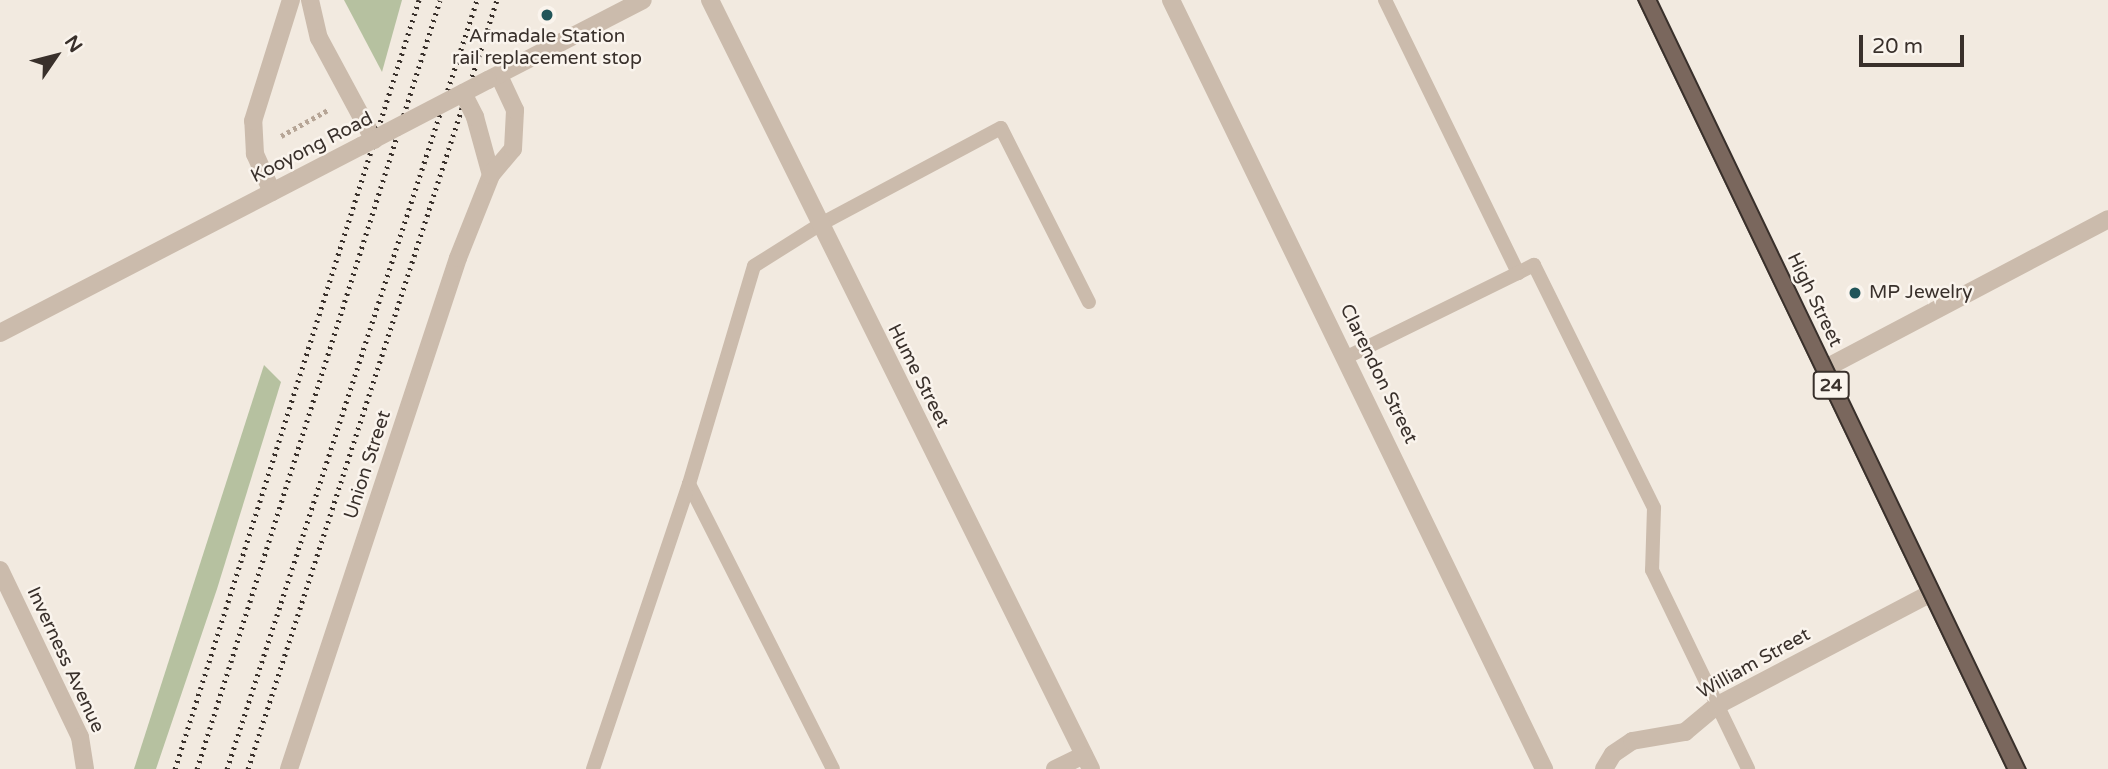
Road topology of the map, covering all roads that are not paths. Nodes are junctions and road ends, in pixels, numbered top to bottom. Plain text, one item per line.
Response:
1 (290, 0) edge
2 (310, 0) edge
3 (643, 0) edge
4 (710, 0) edge
5 (1171, 0) edge
6 (1385, 0) edge
7 (1647, 0) edge
8 (494, 78) junction
9 (463, 93) junction
10 (367, 138) junction
11 (491, 175) junction
12 (272, 192) junction
13 (2108, 219) edge
14 (819, 225) junction
15 (1518, 273) junction
16 (1089, 302) dead end
17 (0, 333) edge
18 (1347, 357) junction
19 (1824, 369) junction
20 (689, 484) junction
21 (0, 569) edge
22 (1931, 593) junction
23 (1716, 706) junction
24 (1087, 762) edge
25 (85, 769) edge
26 (289, 769) edge
27 (593, 769) edge
28 (833, 769) edge
29 (1055, 769) edge
30 (1544, 769) edge
31 (1604, 769) edge
32 (1748, 769) edge
33 (2016, 769) edge

1 - 12 street
2 - 10 street
3 - 8 street, Kooyong Road
4 - 14 street, Hume Street
5 - 18 street, Clarendon Street
6 - 15 lane
7 - 19 main road, High Street / 24
8 - 9 street, Kooyong Road, bridge
8 - 11 street, Union Street
9 - 10 street, Kooyong Road, bridge
9 - 11 street, bridge
10 - 12 street, Kooyong Road
11 - 26 street, Union Street
12 - 17 street, Kooyong Road
13 - 19 street
14 - 16 lane
14 - 20 lane
14 - 24 street, Hume Street
15 - 18 lane
15 - 23 lane
18 - 30 street, Clarendon Street
19 - 22 main road, High Street / 24
20 - 27 lane
20 - 28 lane
21 - 25 street, Inverness Avenue
22 - 23 street, William Street
22 - 33 main road, High Street / 24
23 - 31 street, William Street
23 - 32 lane
24 - 29 street

